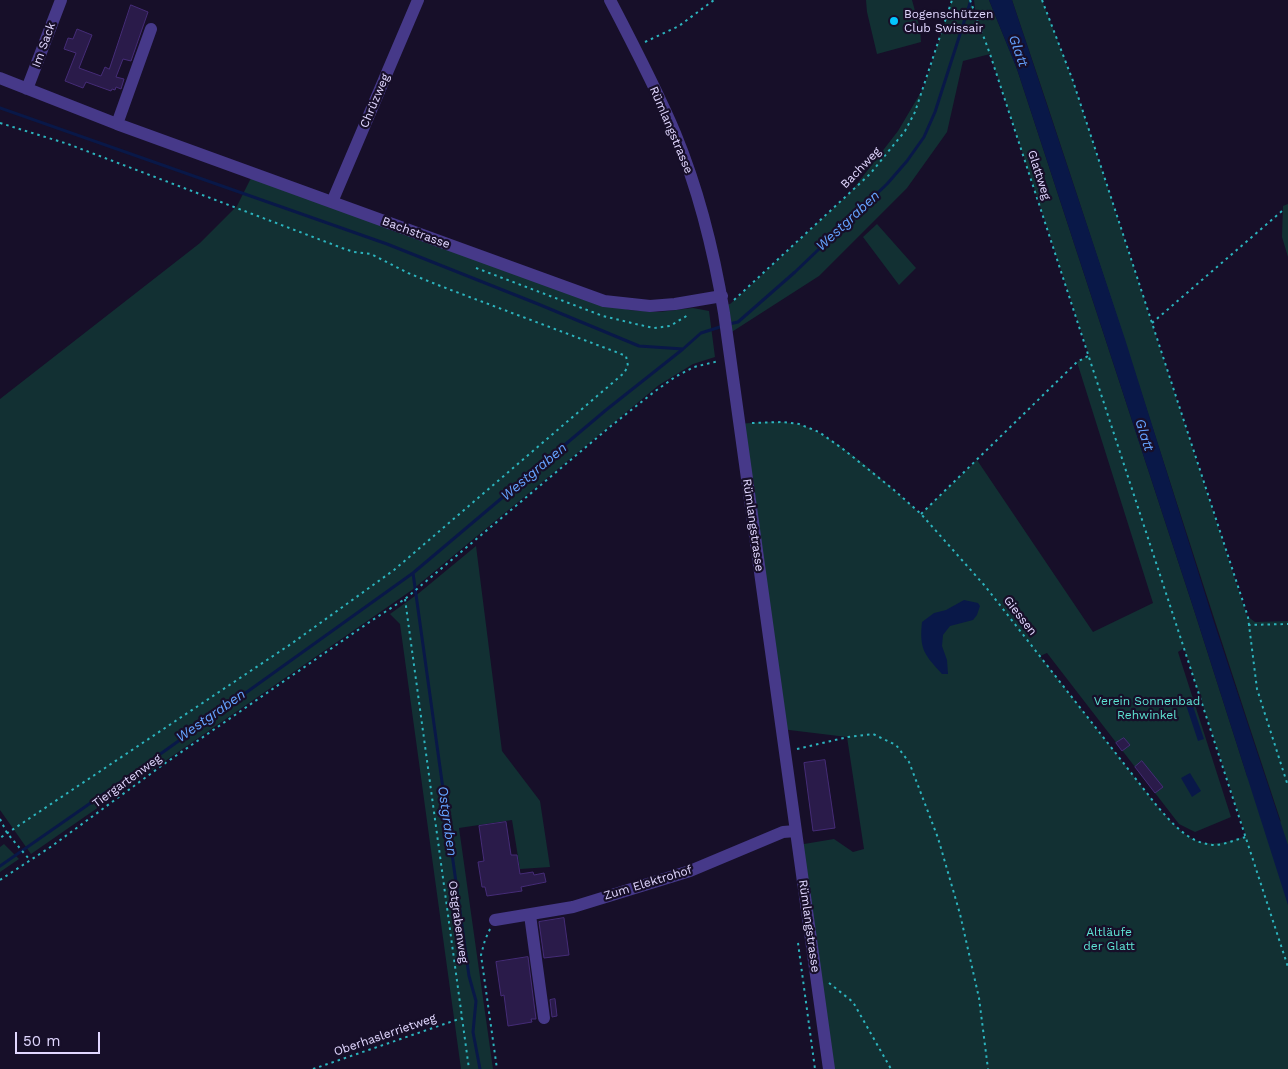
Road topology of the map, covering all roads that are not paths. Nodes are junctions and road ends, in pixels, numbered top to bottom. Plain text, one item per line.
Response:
1 (61, 0) edge
2 (418, 0) edge
3 (610, 0) edge
4 (151, 29) dead end
5 (0, 78) edge
6 (27, 89) junction
7 (117, 124) junction
8 (332, 202) junction
9 (723, 305) junction
10 (796, 830) junction
11 (530, 915) junction
12 (495, 920) road end
13 (544, 1018) dead end
14 (829, 1069) edge

1 - 6 street, Im Sack
2 - 8 street, Chrüzweg
3 - 9 street, Rümlangstrasse
4 - 7 street
5 - 6 street, Bachstrasse
6 - 7 street, Bachstrasse
7 - 8 street, Bachstrasse
8 - 9 street, Bachstrasse
9 - 10 street, Rümlangstrasse
10 - 11 street, Zum Elektrohof
10 - 14 street, Rümlangstrasse
11 - 12 street, Zum Elektrohof
11 - 13 street

